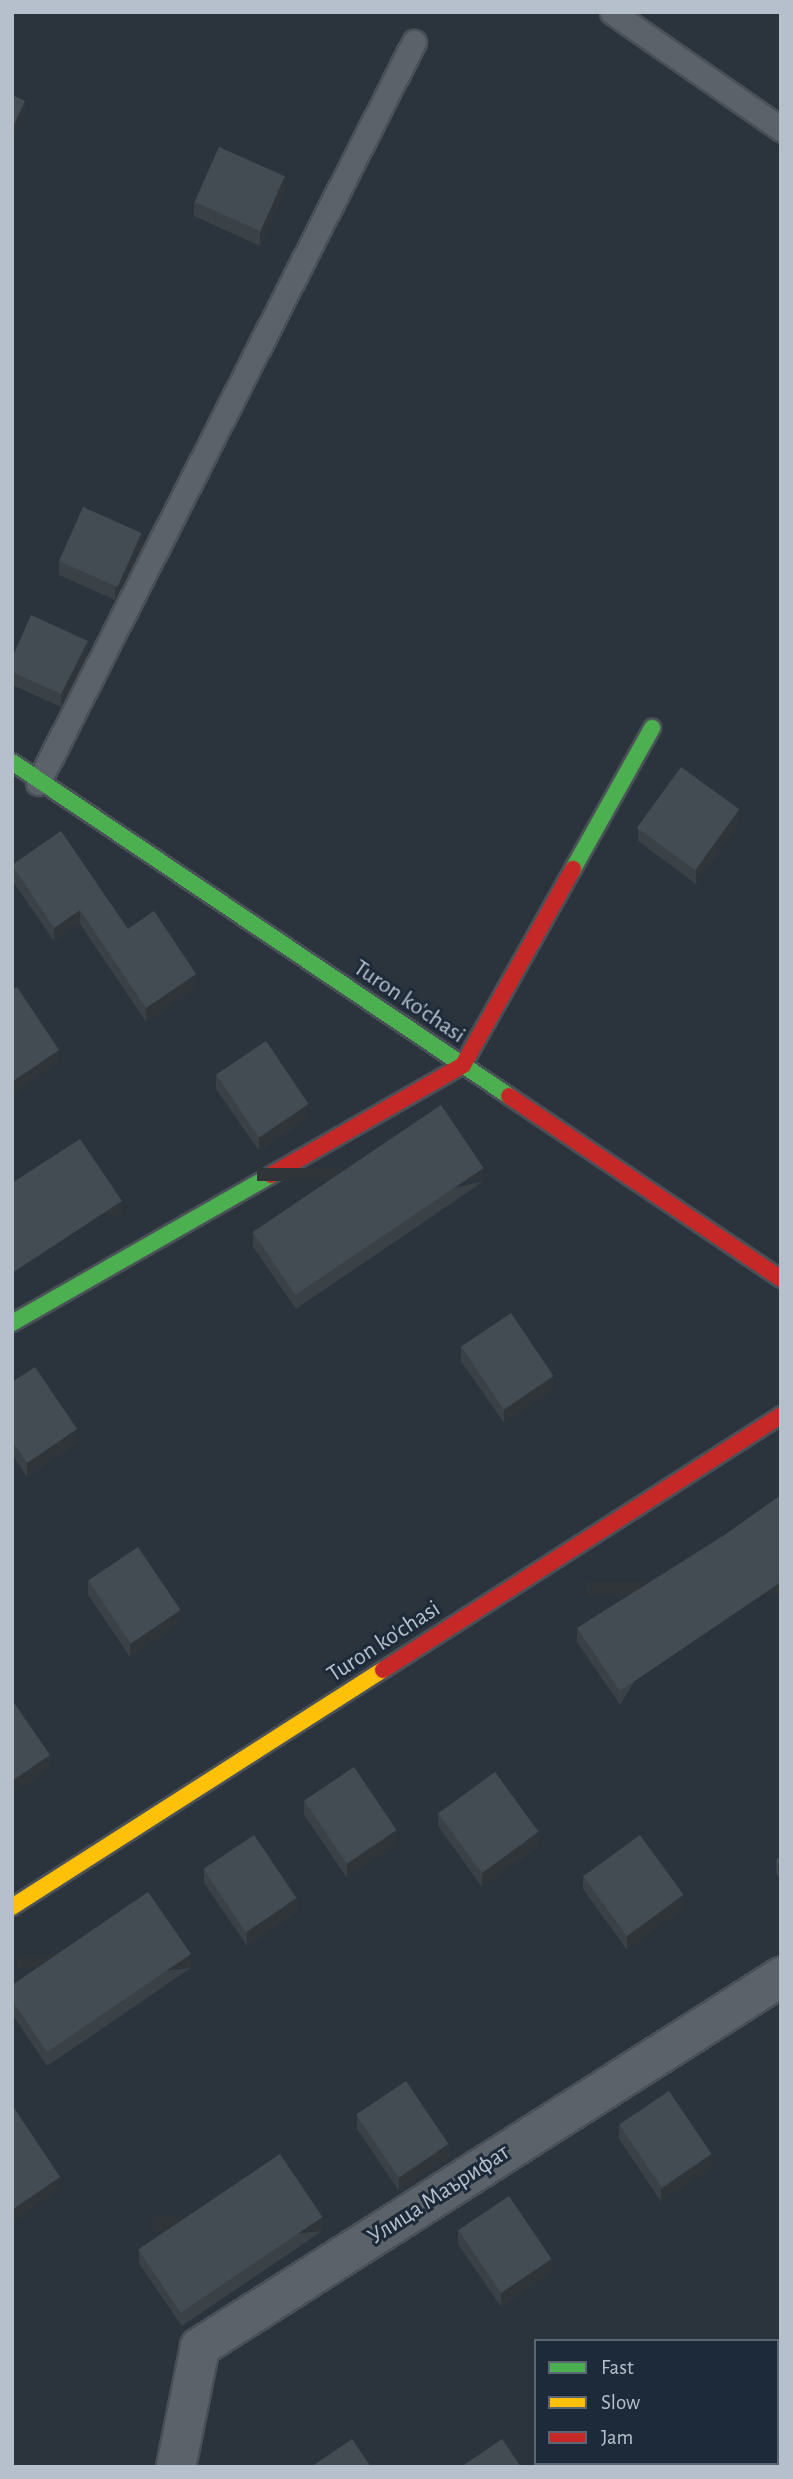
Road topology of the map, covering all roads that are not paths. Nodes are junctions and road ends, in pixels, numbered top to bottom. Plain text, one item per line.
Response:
1 (612, 12) edge
2 (414, 43) dead end
3 (781, 129) edge
4 (652, 728) dead end
5 (12, 762) edge
6 (38, 783) junction
7 (463, 1065) junction
8 (781, 1279) edge
9 (12, 1323) edge
10 (781, 1415) edge
11 (12, 1907) edge
12 (781, 1977) edge
13 (176, 2467) edge

1 - 3 lane
2 - 6 lane
4 - 7 street
5 - 6 street, Turon ko'chasi
6 - 7 street, Turon ko'chasi
7 - 8 street, Turon ko'chasi
7 - 9 street
10 - 11 street, Turon ko'chasi
12 - 13 street, Улица Маърифат

